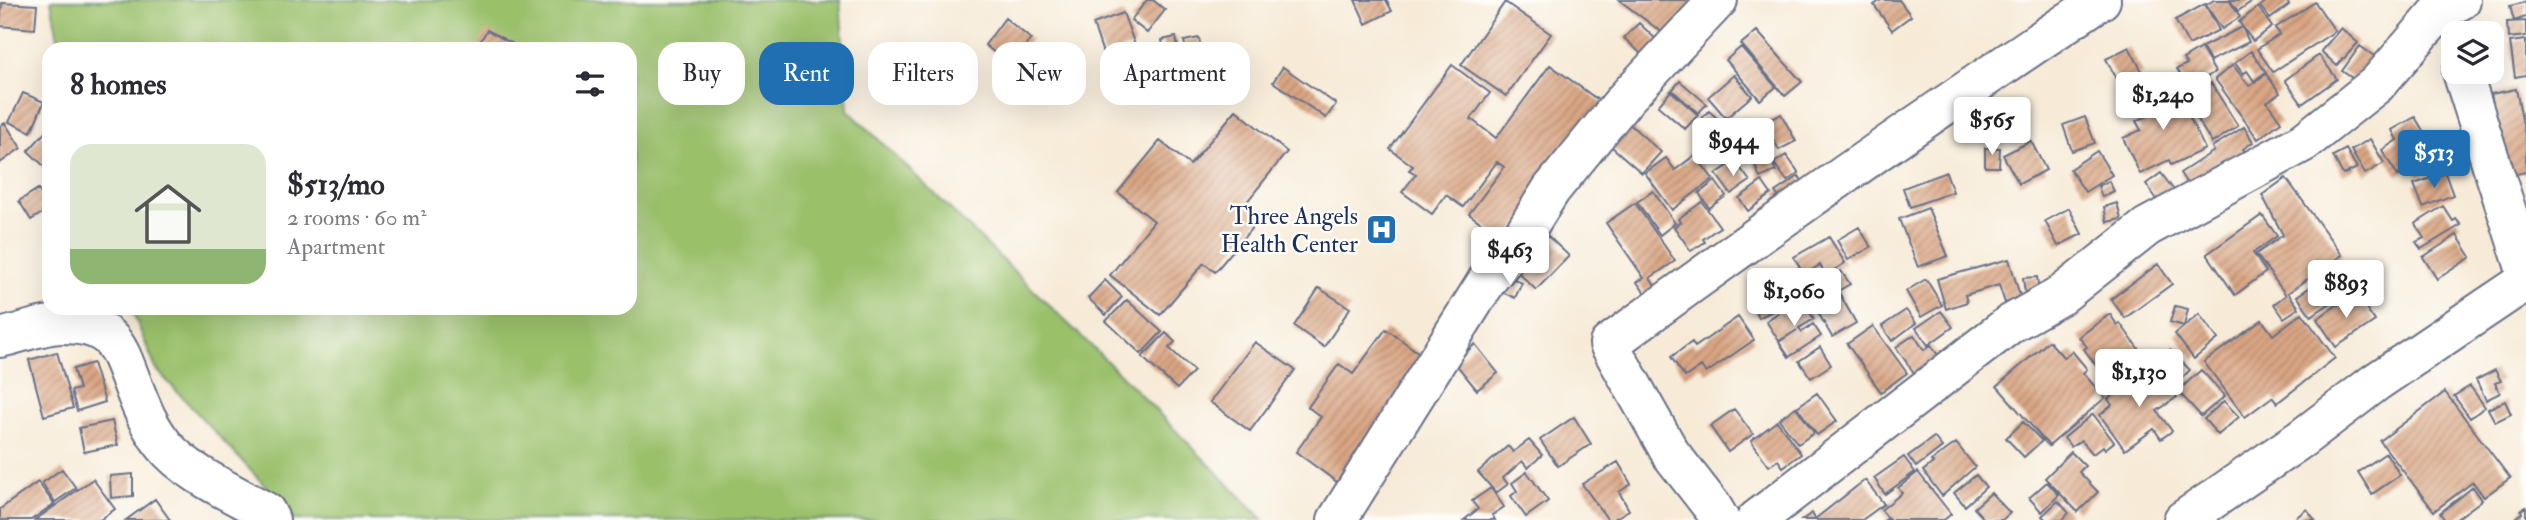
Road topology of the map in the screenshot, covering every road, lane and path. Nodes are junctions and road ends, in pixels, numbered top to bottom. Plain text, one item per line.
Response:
1 (1718, 0) edge
2 (2101, 0) edge
3 (2446, 3) edge
4 (2449, 21) edge
5 (2466, 84) edge
6 (2526, 271) edge
7 (2526, 281) edge
8 (0, 338) edge
9 (270, 520) edge
10 (1337, 520) edge
11 (1720, 520) edge
12 (1756, 520) edge
13 (2183, 520) edge

1 - 10 street
2 - 11 street
3 - 4 street
3 - 12 street
5 - 6 street
7 - 13 street
8 - 9 street

